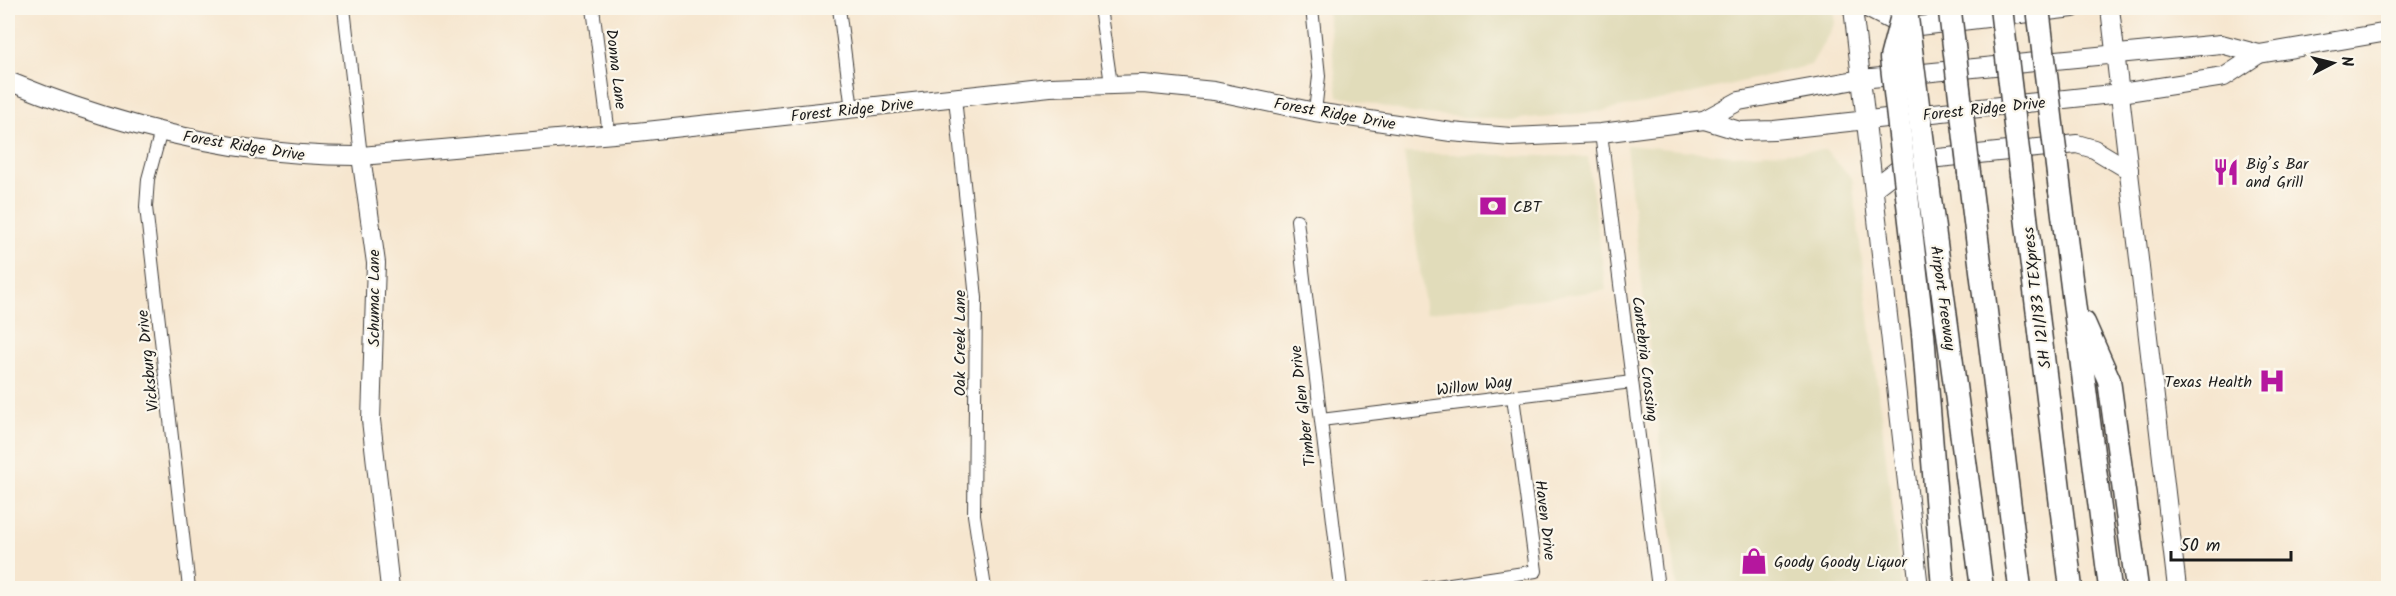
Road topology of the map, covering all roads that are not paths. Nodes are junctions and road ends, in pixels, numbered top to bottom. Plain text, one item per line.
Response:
1 (344, 8) edge
2 (593, 8) edge
3 (839, 8) edge
4 (1100, 8) edge
5 (1312, 8) edge
6 (1853, 8) edge
7 (1867, 8) edge
8 (1905, 8) edge
9 (2001, 8) edge
10 (2038, 8) edge
11 (2073, 8) edge
12 (2110, 8) edge
13 (1950, 10) edge
14 (2388, 32) edge
15 (2259, 54) junction
16 (2116, 56) junction
17 (1862, 79) junction
18 (8, 81) edge
19 (1111, 84) junction
20 (2121, 93) junction
21 (955, 98) junction
22 (852, 110) junction
23 (1315, 112) junction
24 (1704, 120) junction
25 (1867, 121) junction
26 (161, 131) junction
27 (1601, 133) junction
28 (609, 135) junction
29 (361, 156) junction
30 (2129, 170) junction
31 (1874, 188) junction
32 (1297, 220) dead end
33 (2074, 300) junction
34 (1632, 382) junction
35 (1513, 396) junction
36 (1321, 420) junction
37 (189, 588) edge
38 (390, 588) edge
39 (985, 588) edge
40 (1341, 588) edge
41 (1424, 588) edge
42 (1658, 588) edge
43 (1919, 588) edge
44 (1943, 588) edge
45 (1982, 588) edge
46 (2019, 588) edge
47 (2071, 588) edge
48 (2110, 588) edge
49 (2137, 588) edge
50 (2177, 588) edge

1 - 29 street, Schumac Lane
2 - 28 street, Donna Lane
3 - 22 street
4 - 19 street
5 - 23 street
6 - 17 main road
7 - 11 main road
8 - 44 highway, bridge
8 - 45 highway, Airport Freeway, bridge
9 - 47 highway, SH 121/183 TEXpress, bridge
10 - 33 highway, bridge
12 - 16 main road
13 - 46 highway, bridge
14 - 15 main road, Forest Ridge Drive
15 - 16 main road, Forest Ridge Drive
15 - 20 main road, Forest Ridge Drive
16 - 17 main road, Forest Ridge Drive
16 - 20 main road
17 - 24 main road, Forest Ridge Drive
17 - 25 main road
18 - 26 main road, Forest Ridge Drive
19 - 21 main road, Forest Ridge Drive
19 - 23 main road, Forest Ridge Drive
20 - 25 main road, Forest Ridge Drive
20 - 30 main road
21 - 22 main road, Forest Ridge Drive
21 - 39 street, Oak Creek Lane
22 - 28 main road, Forest Ridge Drive
23 - 27 main road, Forest Ridge Drive
24 - 25 main road, Forest Ridge Drive
24 - 27 main road, Forest Ridge Drive
25 - 31 main road
26 - 29 main road, Forest Ridge Drive
26 - 37 street, Vicksburg Drive
27 - 34 street, Cantebria Crossing
28 - 29 main road, Forest Ridge Drive
29 - 38 main road, Schumac Lane
30 - 31 main road
30 - 50 main road
31 - 43 main road
32 - 36 street, Timber Glen Drive
33 - 48 highway
33 - 49 highway
34 - 35 street, Willow Way
34 - 42 street, Cantebria Crossing
35 - 36 street, Willow Way
35 - 41 street, Haven Drive
36 - 40 street, Timber Glen Drive

